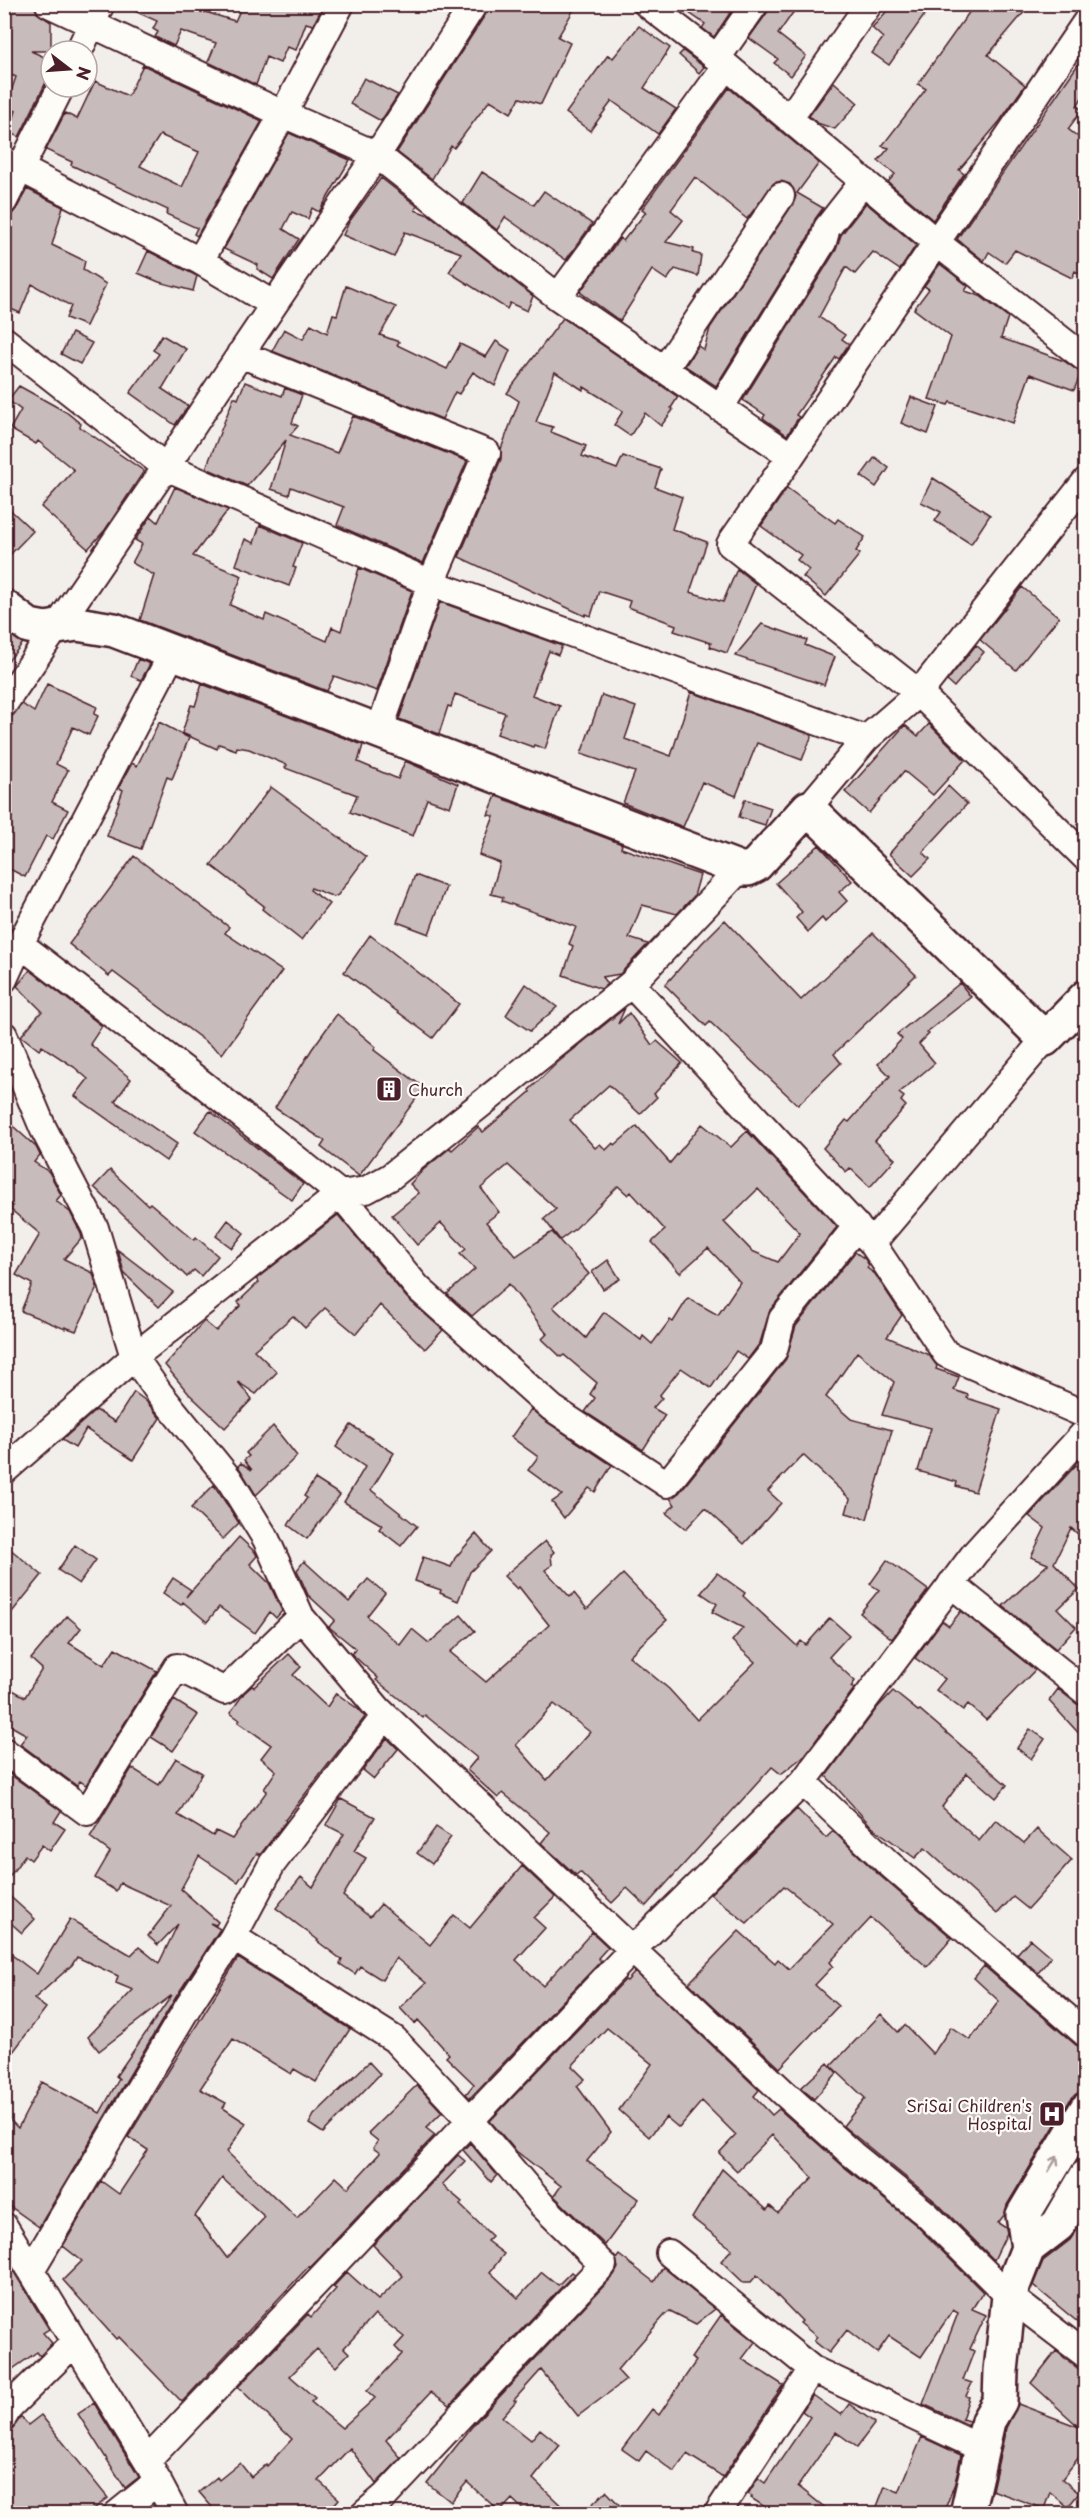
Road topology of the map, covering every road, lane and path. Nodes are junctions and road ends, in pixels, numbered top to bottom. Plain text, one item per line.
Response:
1 (49, 4) edge
2 (341, 4) edge
3 (474, 4) edge
4 (647, 4) edge
5 (756, 4) edge
6 (869, 4) edge
7 (97, 14) edge
8 (1086, 22) edge
9 (85, 39) edge
10 (721, 62) junction
11 (54, 99) edge
12 (283, 114) junction
13 (789, 119) junction
14 (377, 155) junction
15 (13, 164) edge
16 (864, 182) junction
17 (781, 196) dead end
18 (4, 201) edge
19 (937, 243) junction
20 (200, 261) junction
21 (558, 297) junction
22 (273, 304) junction
23 (4, 340) edge
24 (240, 354) junction
25 (1086, 359) edge
26 (664, 370) junction
27 (720, 408) junction
28 (790, 456) junction
29 (166, 467) junction
30 (1086, 481) edge
31 (431, 584) junction
32 (4, 608) edge
33 (58, 628) junction
34 (173, 652) junction
35 (919, 693) junction
36 (4, 704) edge
37 (379, 731) junction
38 (866, 739) junction
39 (808, 808) junction
40 (1086, 858) edge
41 (740, 869) junction
42 (20, 944) junction
43 (4, 979) edge
44 (631, 984) junction
45 (1086, 997) edge
46 (4, 1035) edge
47 (1045, 1039) junction
48 (340, 1194) junction
49 (864, 1234) junction
50 (134, 1357) junction
51 (1086, 1415) edge
52 (1086, 1431) edge
53 (4, 1471) edge
54 (951, 1584) junction
55 (301, 1617) junction
56 (1086, 1692) edge
57 (385, 1716) junction
58 (4, 1751) edge
59 (803, 1782) junction
60 (233, 1937) junction
61 (632, 1950) junction
62 (1086, 2034) edge
63 (1086, 2109) edge
64 (470, 2120) junction
65 (1086, 2177) edge
66 (4, 2226) edge
67 (1028, 2248) junction
68 (669, 2253) dead end
69 (31, 2270) junction
70 (1009, 2296) junction
71 (75, 2342) junction
72 (1086, 2355) edge
73 (812, 2369) junction
74 (1001, 2371) junction
75 (4, 2416) edge
76 (972, 2444) junction
77 (152, 2471) junction
78 (117, 2514) edge
79 (175, 2514) edge
80 (364, 2514) edge
81 (717, 2514) edge
82 (955, 2514) edge
83 (967, 2514) edge

1 - 7 street
2 - 12 street
3 - 14 street
4 - 10 street
5 - 10 street
6 - 13 street
7 - 9 street
7 - 12 street
8 - 19 street
10 - 13 street
10 - 21 street
11 - 15 street
12 - 14 street
12 - 20 street
13 - 16 street
14 - 21 street
14 - 22 street
15 - 18 street
15 - 20 street
16 - 19 street
16 - 27 street
17 - 26 street
19 - 25 street
19 - 28 street
20 - 22 street
21 - 26 street
22 - 24 street
23 - 29 street
24 - 29 street
24 - 31 street
26 - 27 street
27 - 28 street
28 - 35 street
29 - 31 street
29 - 33 street
30 - 35 street
31 - 37 street
31 - 38 street
32 - 33 main road
33 - 34 main road
33 - 36 street
34 - 37 main road
34 - 42 street
35 - 38 street
35 - 40 street
37 - 41 main road
38 - 39 street
39 - 41 main road
39 - 47 main road
41 - 44 street
42 - 43 street
42 - 48 street
44 - 48 street
44 - 49 street
45 - 47 main road
46 - 50 street
47 - 49 street
48 - 49 street
48 - 50 street
49 - 51 street
50 - 53 street
50 - 55 street
52 - 54 street
54 - 56 street
54 - 59 street
55 - 57 street
55 - 58 street
57 - 60 street
57 - 61 street
59 - 61 street
59 - 62 street
60 - 64 street
60 - 69 street
61 - 64 street
61 - 70 street
67 -> 63 main road
64 - 77 street
64 - 80 street
65 - 67 main road
66 - 69 street
67 - 70 main road
68 - 73 street
69 - 71 street
70 - 72 street
70 - 74 main road
71 - 75 street
71 - 77 street
73 - 76 street
73 - 81 street
74 - 76 main road
74 - 83 main road
76 - 82 main road
77 - 78 street
77 - 79 street

